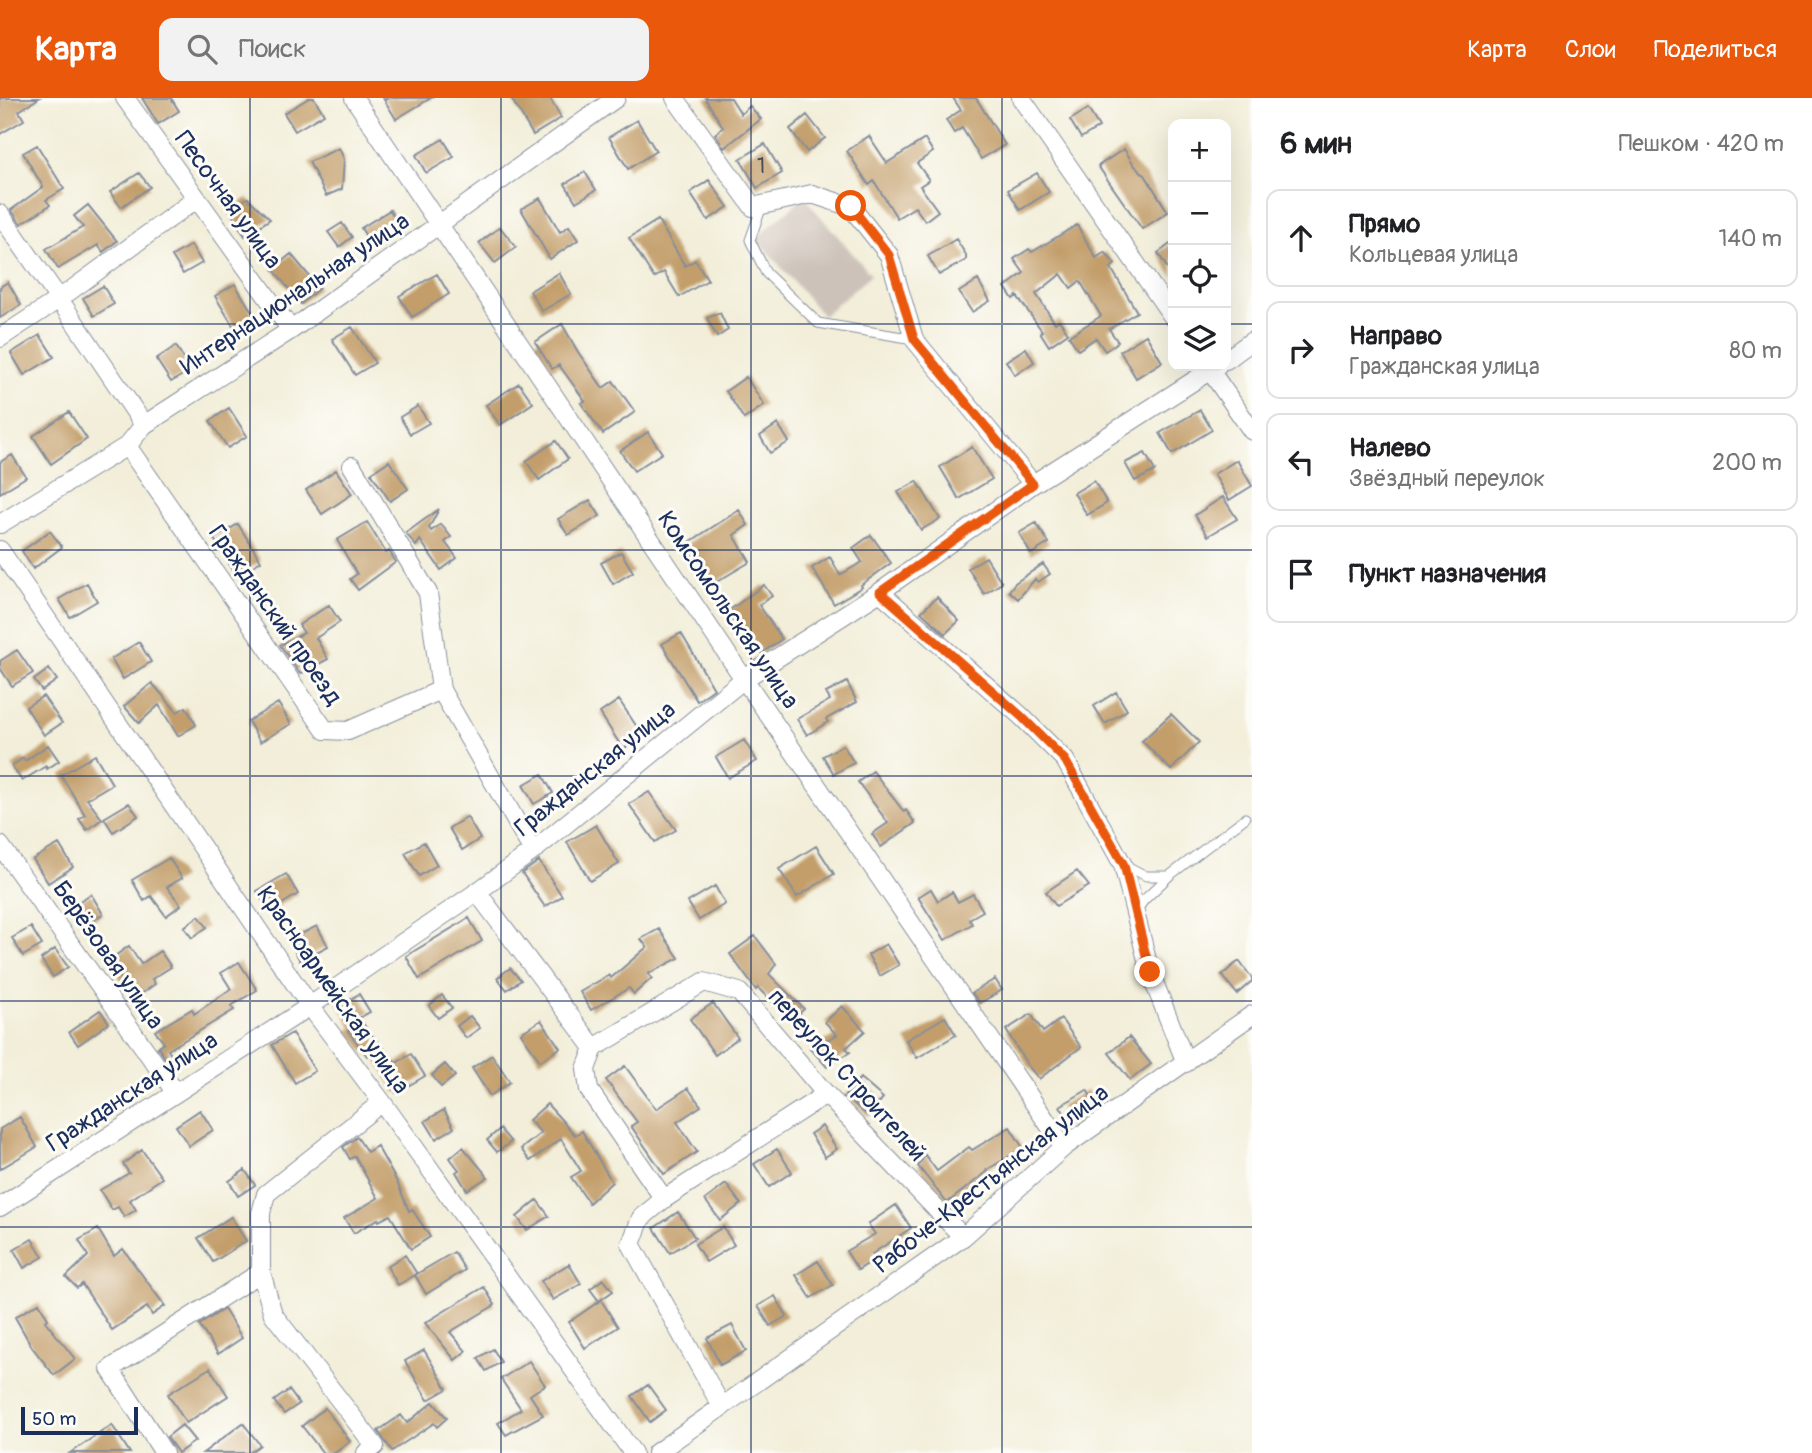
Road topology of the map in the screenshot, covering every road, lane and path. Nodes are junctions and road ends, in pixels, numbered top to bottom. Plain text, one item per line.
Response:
1 (125, 98) edge
2 (354, 98) edge
3 (616, 98) edge
4 (675, 98) edge
5 (1021, 98) edge
6 (196, 199) junction
7 (762, 205) junction
8 (0, 214) edge
9 (440, 224) junction
10 (59, 299) junction
11 (1168, 310) edge
12 (291, 330) junction
13 (0, 338) edge
14 (914, 339) junction
15 (1252, 341) edge
16 (1231, 356) edge
17 (1205, 371) edge
18 (1214, 371) edge
19 (144, 425) junction
20 (1252, 431) edge
21 (127, 446) junction
22 (352, 466) dead end
23 (1033, 484) junction
24 (0, 524) edge
25 (0, 550) edge
26 (880, 592) junction
27 (744, 679) junction
28 (442, 690) junction
29 (1245, 818) dead end
30 (0, 845) edge
31 (533, 850) junction
32 (1124, 865) junction
33 (1169, 876) junction
34 (477, 892) junction
35 (1135, 912) junction
36 (310, 1006) junction
37 (1252, 1015) edge
38 (594, 1048) junction
39 (1186, 1063) junction
40 (176, 1094) junction
41 (826, 1094) junction
42 (382, 1102) junction
43 (1064, 1147) junction
44 (664, 1199) junction
45 (0, 1206) edge
46 (964, 1237) junction
47 (261, 1272) junction
48 (722, 1407) junction
49 (164, 1453) edge
50 (366, 1453) edge
51 (633, 1453) edge
52 (656, 1453) edge

1 - 6 street, Песочная улица
2 - 9 street, Комсомольская улица
3 - 9 street, Интернациональная улица
4 - 7 street
5 - 11 street
6 - 10 street
6 - 12 street, Песочная улица
7 - 14 street
7 - 14 lane
8 - 10 street
9 - 12 street, Интернациональная улица
9 - 27 street, Комсомольская улица
10 - 13 street
10 - 19 street
12 - 19 street, Интернациональная улица
14 - 23 street
15 - 16 street
17 - 23 street, Гражданская улица
18 - 20 street
19 - 21 street, Интернациональная улица
21 - 24 street, Интернациональная улица
21 - 28 street, Гражданский проезд
22 - 28 street
23 - 26 street, Гражданская улица
25 - 36 street, Красноармейская улица
26 - 27 street, Гражданская улица
26 - 32 street
27 - 31 street, Гражданская улица
27 - 43 street, Комсомольская улица
28 - 31 street
29 - 33 lane
30 - 40 street, Берёзовая улица
31 - 34 street, Гражданская улица
32 - 33 lane
32 - 35 street
33 - 35 lane
34 - 36 street, Гражданская улица
34 - 38 street
35 - 39 street
36 - 40 street, Гражданская улица
36 - 42 street, Красноармейская улица
37 - 39 street, Рабоче-Крестьянская улица
38 - 41 street, переулок Строителей
38 - 44 street
39 - 43 street, Рабоче-Крестьянская улица
40 - 45 street, Гражданская улица
41 - 44 street
41 - 46 street, переулок Строителей
42 - 47 street
42 - 51 street, Красноармейская улица
43 - 46 street, Рабоче-Крестьянская улица
44 - 48 street
46 - 48 street, Рабоче-Крестьянская улица
47 - 49 street
47 - 50 street
48 - 52 street, Рабоче-Крестьянская улица

